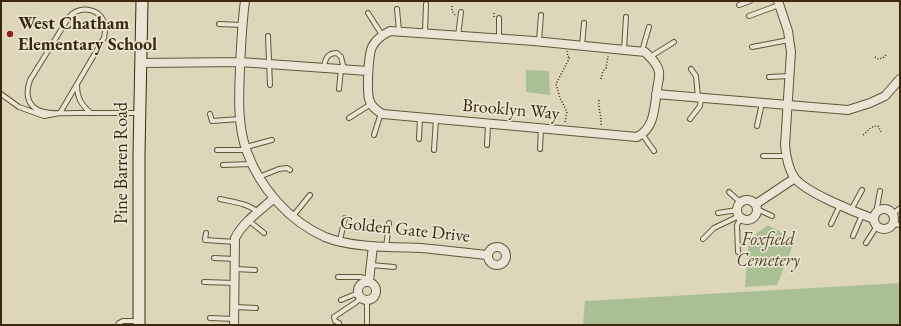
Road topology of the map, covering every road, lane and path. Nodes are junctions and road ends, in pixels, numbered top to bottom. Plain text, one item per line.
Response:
1 (142, 1) edge
2 (245, 1) edge
3 (750, 1) edge
4 (779, 3) edge
5 (426, 4) dead end
6 (739, 5) dead end
7 (397, 9) dead end
8 (461, 12) dead end
9 (368, 13) dead end
10 (541, 15) dead end
11 (749, 16) dead end
12 (626, 17) dead end
13 (499, 18) dead end
14 (584, 23) dead end
15 (219, 24) dead end
16 (242, 25) junction
17 (649, 27) dead end
18 (399, 32) junction
19 (425, 33) junction
20 (382, 35) junction
21 (268, 36) dead end
22 (458, 36) junction
23 (499, 38) junction
24 (790, 40) junction
25 (539, 41) junction
26 (674, 42) dead end
27 (566, 44) junction
28 (582, 46) junction
29 (752, 47) dead end
30 (610, 48) junction
31 (624, 50) junction
32 (641, 52) junction
33 (886, 55) dead end
34 (650, 57) junction
35 (875, 57) dead end
36 (240, 62) junction
37 (140, 63) junction
38 (269, 64) junction
39 (324, 68) junction
40 (342, 69) junction
41 (691, 69) dead end
42 (368, 71) junction
43 (789, 76) junction
44 (769, 77) dead end
45 (601, 79) dead end
46 (900, 79) edge
47 (77, 84) junction
48 (270, 85) dead end
49 (556, 86) junction
50 (559, 86) dead end
51 (339, 89) dead end
52 (1, 94) edge
53 (656, 94) junction
54 (699, 98) junction
55 (599, 100) dead end
56 (762, 103) junction
57 (372, 104) junction
58 (787, 105) junction
59 (60, 113) junction
60 (92, 113) junction
61 (140, 113) junction
62 (381, 113) junction
63 (210, 114) dead end
64 (349, 118) dead end
65 (420, 118) junction
66 (240, 119) junction
67 (436, 119) junction
68 (690, 119) dead end
69 (488, 124) junction
70 (757, 126) dead end
71 (541, 128) junction
72 (565, 130) junction
73 (881, 132) dead end
74 (600, 133) junction
75 (642, 134) junction
76 (374, 135) dead end
77 (863, 135) dead end
78 (419, 139) dead end
79 (272, 140) dead end
80 (487, 145) dead end
81 (246, 148) junction
82 (540, 149) dead end
83 (217, 150) dead end
84 (434, 150) dead end
85 (654, 151) dead end
86 (763, 156) dead end
87 (786, 156) junction
88 (253, 164) junction
89 (223, 165) dead end
90 (290, 170) dead end
91 (260, 177) junction
92 (795, 178) junction
93 (862, 190) dead end
94 (880, 191) dead end
95 (729, 192) dead end
96 (310, 195) dead end
97 (274, 198) junction
98 (220, 199) dead end
99 (840, 205) junction
100 (757, 207) junction
101 (900, 208) edge
102 (850, 210) junction
103 (258, 212) junction
104 (739, 212) junction
105 (718, 213) dead end
106 (893, 214) junction
107 (862, 215) junction
108 (293, 216) junction
109 (772, 216) dead end
110 (345, 218) dead end
111 (248, 220) junction
112 (876, 220) junction
113 (388, 224) dead end
114 (831, 224) dead end
115 (897, 225) edge
116 (206, 233) dead end
117 (264, 233) dead end
118 (853, 236) dead end
119 (703, 239) dead end
120 (340, 240) junction
121 (235, 242) junction
122 (866, 243) dead end
123 (373, 246) junction
124 (386, 247) junction
125 (738, 252) dead end
126 (488, 255) dead end
127 (214, 258) dead end
128 (235, 259) junction
129 (371, 265) junction
130 (394, 267) dead end
131 (235, 269) junction
132 (255, 270) dead end
133 (338, 277) dead end
134 (369, 280) junction
135 (204, 282) dead end
136 (235, 283) junction
137 (362, 297) junction
138 (341, 300) dead end
139 (234, 307) junction
140 (256, 308) dead end
141 (210, 318) dead end
142 (234, 322) edge
143 (139, 323) edge
144 (339, 323) dead end
145 (118, 325) edge
146 (368, 325) edge

1 - 37 main road, Pine Barren Road
2 - 16 street, Golden Gate Drive
3 - 6 lane
4 - 11 lane
4 - 24 street
5 - 19 lane
7 - 18 lane
8 - 22 lane
9 - 20 lane
10 - 25 lane
12 - 31 lane
13 - 23 lane
14 - 28 lane
15 - 16 lane
16 - 36 street, Golden Gate Drive
17 - 32 lane
18 - 19 street
18 - 20 street
19 - 22 street
20 - 42 street
21 - 38 lane
22 - 23 street
23 - 25 street
24 - 29 lane
24 - 43 street
25 - 27 street
26 - 34 lane
27 - 28 street
27 - 49 path
28 - 30 street
30 - 31 street
30 - 45 path
31 - 32 street
32 - 34 street
33 - 35 path
34 - 53 street
36 - 37 street
36 - 38 street
36 - 66 street, Golden Gate Drive
37 - 61 main road, Pine Barren Road
38 - 39 street
38 - 48 lane
39 - 40 street
39 - 40 lane
40 - 42 street
40 - 51 lane
41 - 54 lane
42 - 57 street
43 - 44 lane
43 - 58 street
46 - 58 street
47 - 59 lane
47 - 59 lane
47 - 60 lane
49 - 50 path
49 - 72 path
52 - 59 lane
53 - 54 street
53 - 75 street
54 - 56 street
54 - 68 lane
55 - 74 path
56 - 58 street
56 - 70 lane
57 - 62 street
57 - 64 lane
58 - 87 street
59 - 60 lane
60 - 61 lane
61 - 143 main road, Pine Barren Road
62 - 65 street, Brooklyn Way
62 - 76 lane
63 - 66 lane
65 - 67 street, Brooklyn Way
65 - 78 lane
66 - 81 street, Golden Gate Drive
67 - 69 street, Brooklyn Way
67 - 84 lane
69 - 71 street, Brooklyn Way
69 - 80 lane
71 - 72 street, Brooklyn Way
71 - 82 lane
72 - 74 street, Brooklyn Way
73 - 77 path
74 - 75 street, Brooklyn Way
75 - 85 lane
79 - 81 lane
81 - 83 lane
81 - 88 street, Golden Gate Drive
86 - 87 lane
87 - 92 street
88 - 89 lane
88 - 91 street, Golden Gate Drive
90 - 91 lane
91 - 97 street, Golden Gate Drive
92 - 99 street
92 - 100 street
93 - 102 lane
94 - 112 lane
95 - 104 lane
96 - 108 lane
97 - 103 street
97 - 108 street, Golden Gate Drive
98 - 103 lane
99 - 102 street
99 - 114 lane
100 - 104 street
100 - 104 street
100 - 109 lane
101 - 106 lane
102 - 107 street
103 - 111 street
104 - 105 lane
104 - 119 lane
104 - 125 lane
106 - 112 street
106 - 115 street
107 - 112 street
107 - 118 lane
108 - 120 street, Golden Gate Drive
110 - 120 lane
111 - 117 lane
111 - 121 street
112 - 115 street
112 - 122 lane
113 - 124 lane
116 - 121 lane
120 - 123 street, Golden Gate Drive
121 - 128 street
123 - 124 street, Golden Gate Drive
123 - 129 street
124 - 126 street, Golden Gate Drive
127 - 128 lane
128 - 131 street
129 - 130 lane
129 - 134 street
131 - 132 lane
131 - 136 street
133 - 134 lane
134 - 137 street
134 - 137 street
135 - 136 lane
136 - 139 street
137 - 138 lane
137 - 144 lane
137 - 146 lane
139 - 140 lane
139 - 142 street
141 - 142 lane
143 - 145 lane

